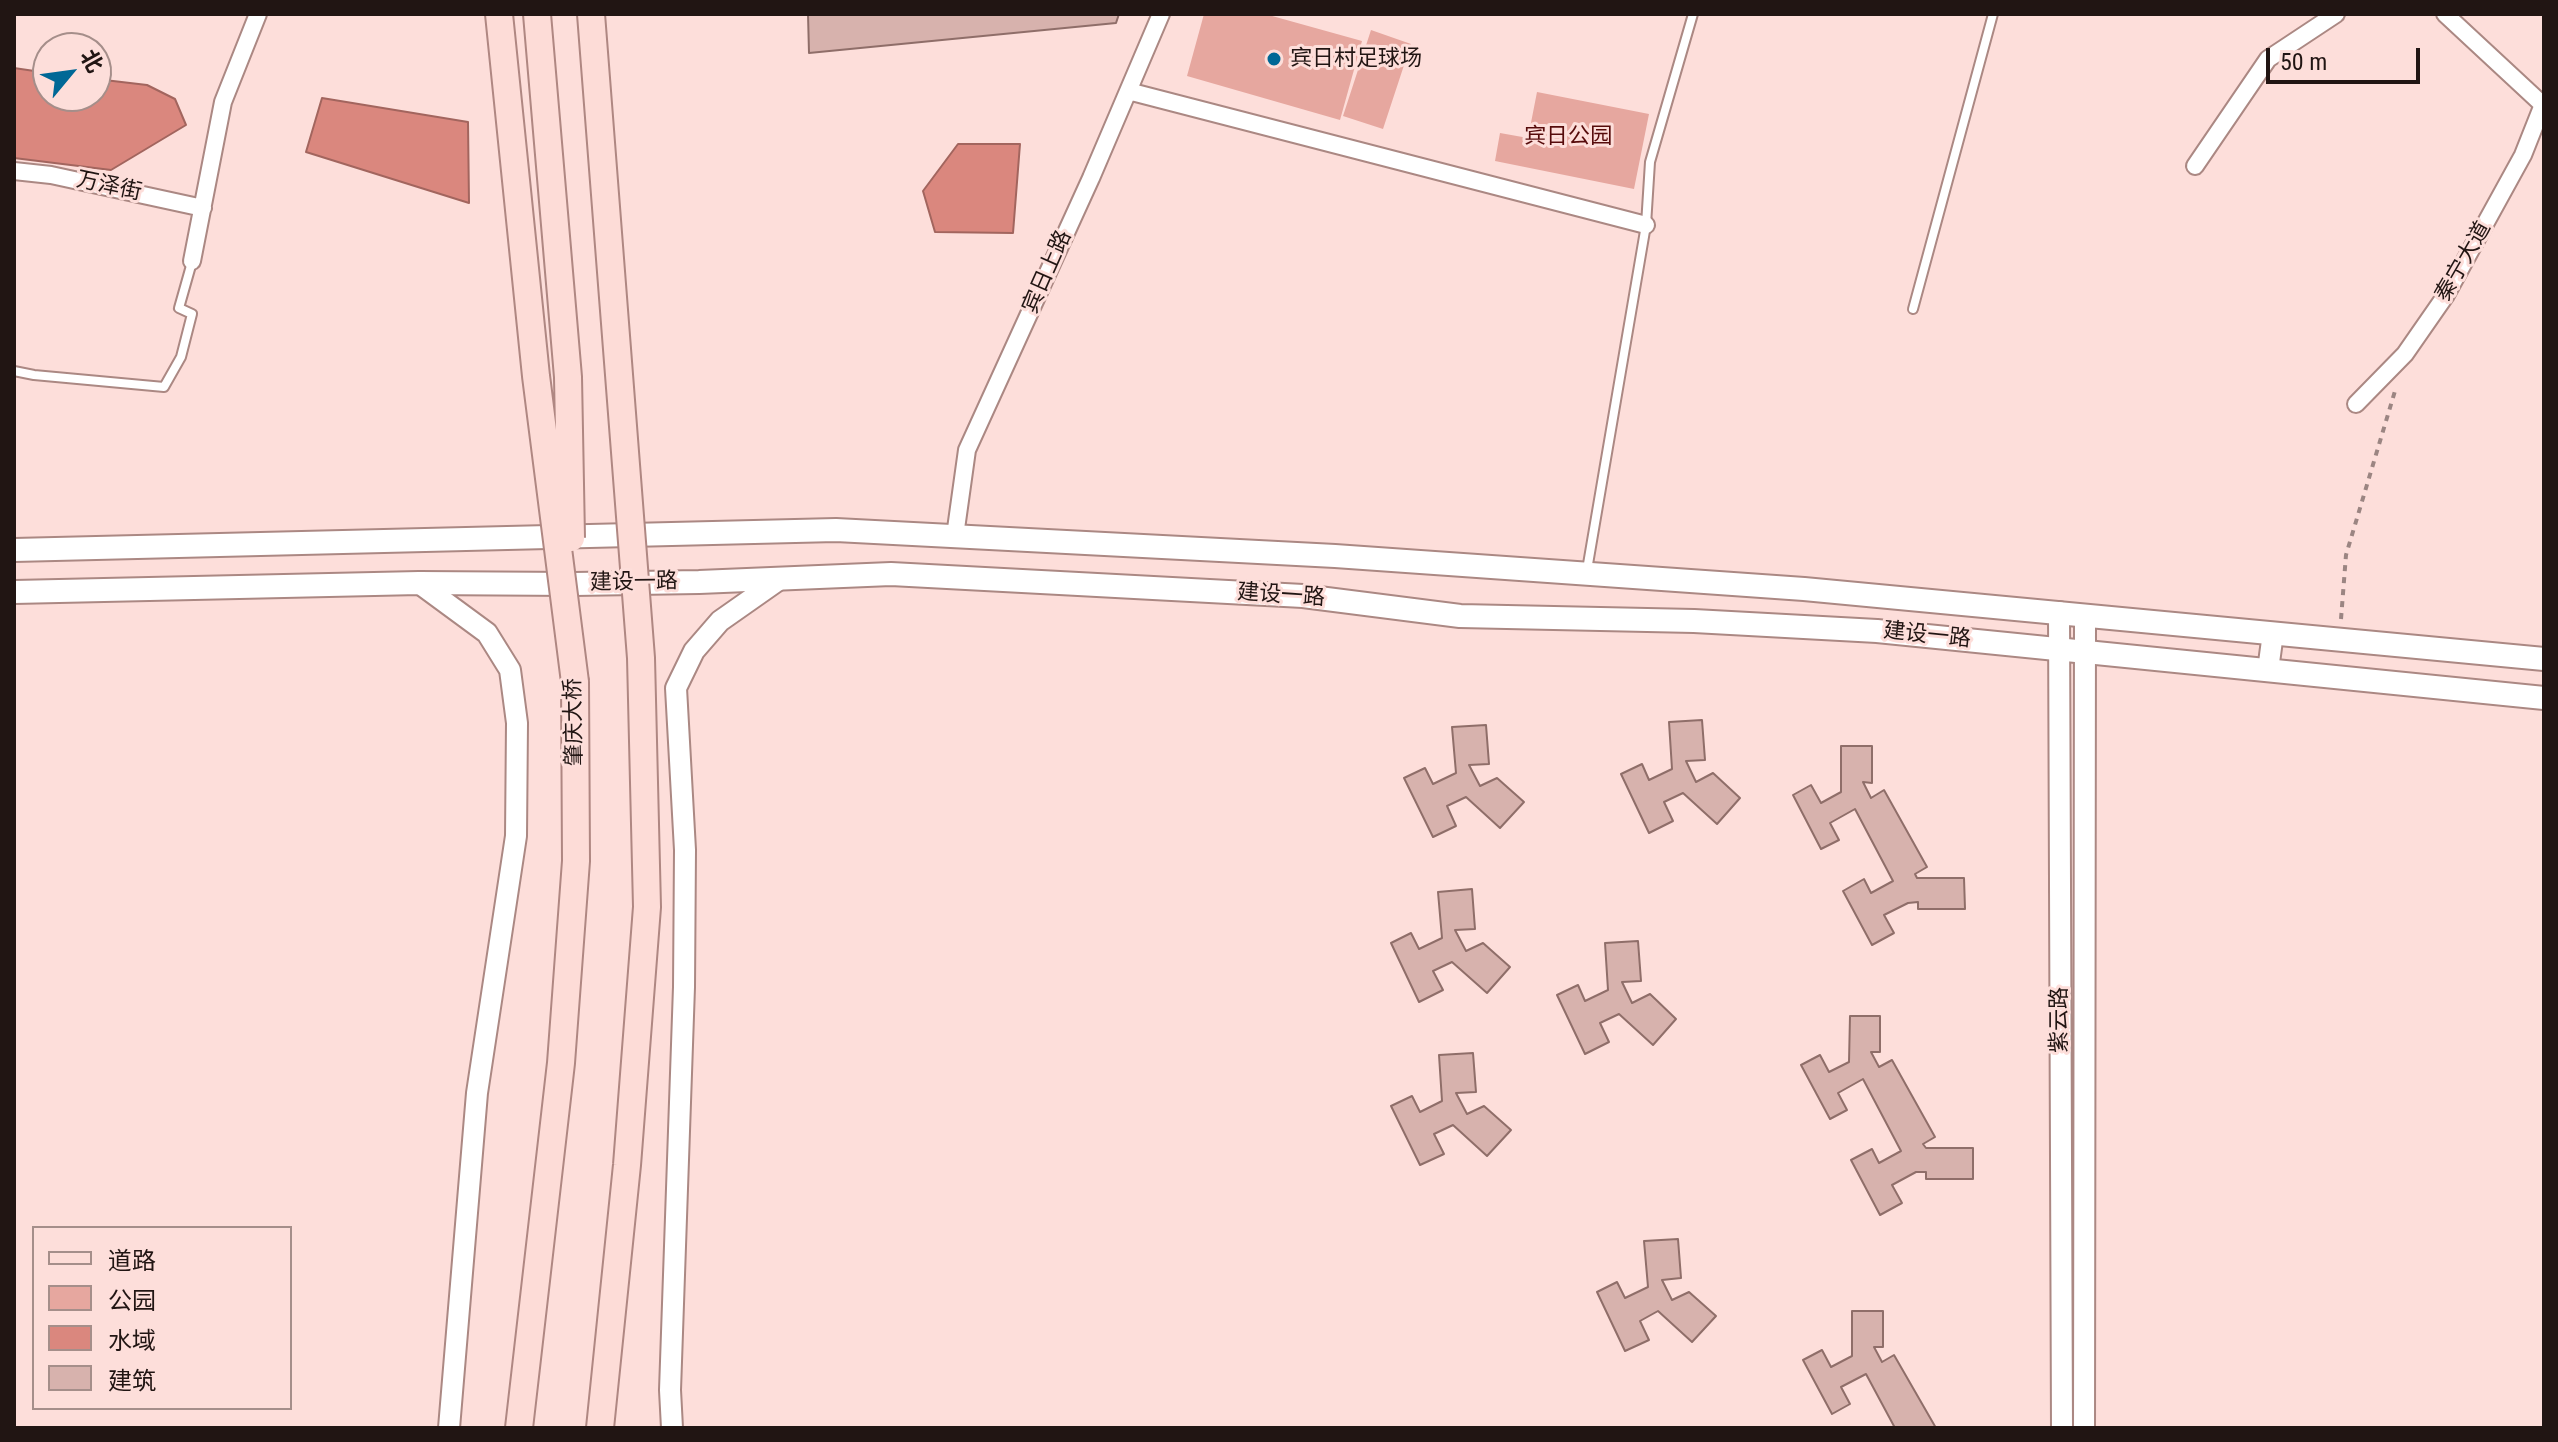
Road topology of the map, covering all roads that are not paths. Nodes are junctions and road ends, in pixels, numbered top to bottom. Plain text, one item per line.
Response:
1 (258, 14) edge
2 (499, 14) edge
3 (537, 14) edge
4 (591, 14) edge
5 (1161, 14) edge
6 (1693, 14) edge
7 (1993, 14) edge
8 (2336, 14) edge
9 (2445, 14) edge
10 (1128, 91) junction
11 (2544, 104) edge
12 (2195, 166) dead end
13 (14, 171) edge
14 (203, 208) junction
15 (1646, 225) junction
16 (192, 261) joint
17 (1913, 309) dead end
18 (14, 371) edge
19 (2356, 404) dead end
20 (955, 536) junction
21 (14, 550) edge
22 (1587, 574) junction
23 (777, 581) junction
24 (419, 583) junction
25 (14, 592) edge
26 (2059, 612) junction
27 (2085, 616) junction
28 (2273, 633) junction
29 (2059, 649) junction
30 (2085, 652) junction
31 (2544, 659) edge
32 (2268, 670) junction
33 (575, 682) junction
34 (2544, 698) edge
35 (452, 1390) junction
36 (670, 1390) junction
37 (435, 1428) edge
38 (449, 1428) edge
39 (519, 1428) edge
40 (600, 1428) edge
41 (661, 1428) edge
42 (672, 1428) edge
43 (2062, 1428) edge
44 (2084, 1428) edge

1 - 14 street
2 - 33 main road, bridge
3 - 33 main road, 肇庆大桥, bridge
4 - 40 main road, bridge
5 - 10 street, 宾日上路
6 - 15 lane
7 - 17 lane
8 - 12 street
9 - 11 street
10 - 15 street
10 - 20 street, 宾日上路
11 - 19 street, 秦宁大道
13 - 14 street, 万泽街
14 - 16 street
15 - 22 lane
16 - 18 lane
20 - 21 main road, 建设一路
20 - 22 main road, 建设一路
22 - 26 main road, 建设一路
23 - 24 main road, 建设一路
23 - 29 main road, 建设一路
23 - 36 street
24 - 25 main road, 建设一路
24 - 35 street
26 - 27 main road, 建设一路
26 - 29 street, 紫云路
27 - 28 main road, 建设一路
27 - 30 street, 紫云路
28 - 31 main road, 建设一路
28 - 32 street
29 - 30 main road, 建设一路
29 - 43 street, 紫云路
30 - 32 main road, 建设一路
30 - 44 street, 紫云路
32 - 34 main road, 建设一路
33 - 39 main road, 肇庆大桥
35 - 37 street
35 - 38 street
36 - 41 street
36 - 42 street

